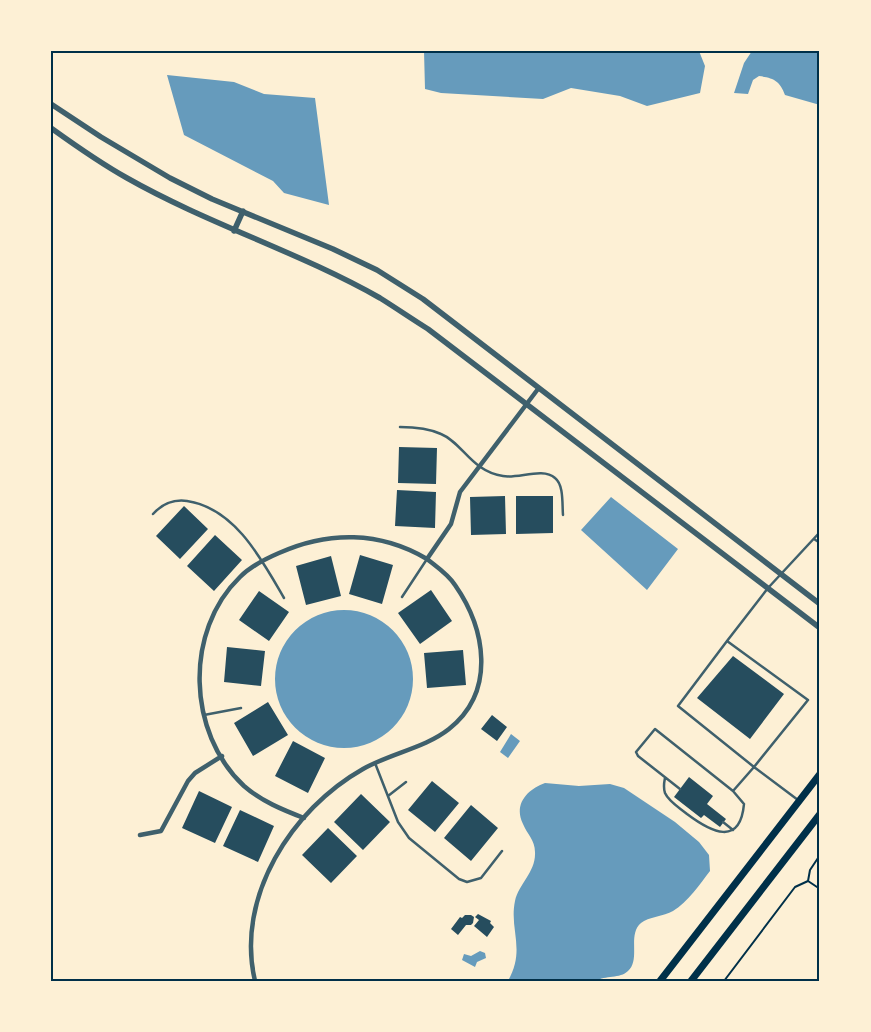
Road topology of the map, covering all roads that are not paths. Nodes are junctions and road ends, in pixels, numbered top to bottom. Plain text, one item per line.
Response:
1 (51, 104) edge
2 (51, 128) edge
3 (243, 211) junction
4 (234, 231) junction
5 (538, 389) junction
6 (527, 403) junction
7 (400, 426) dead end
8 (478, 467) junction
9 (153, 514) dead end
10 (563, 515) dead end
11 (820, 532) edge
12 (814, 539) junction
13 (820, 543) edge
14 (427, 559) junction
15 (262, 561) junction
16 (781, 574) junction
17 (768, 588) junction
18 (402, 597) dead end
19 (284, 598) dead end
20 (820, 604) edge
21 (820, 628) edge
22 (727, 641) junction
23 (241, 708) dead end
24 (204, 715) junction
25 (222, 756) junction
26 (375, 763) junction
27 (754, 767) junction
28 (820, 774) edge
29 (665, 778) junction
30 (406, 782) dead end
31 (680, 789) dead end
32 (733, 791) junction
33 (388, 796) junction
34 (799, 801) junction
35 (820, 814) edge
36 (304, 818) junction
37 (723, 822) dead end
38 (733, 830) junction
39 (140, 835) dead end
40 (502, 851) dead end
41 (255, 981) edge
42 (660, 981) edge
43 (691, 981) edge

1 - 3 street
2 - 4 street
3 - 4 street
3 - 5 street
4 - 6 street
5 - 6 street
5 - 16 street
6 - 8 street
6 - 17 street
7 - 8 lane
8 - 10 lane
8 - 14 street
9 - 15 lane
11 - 12 lane
12 - 13 lane
12 - 16 lane
14 - 15 street
14 - 18 lane
14 - 26 street
15 - 19 lane
15 - 24 street
16 - 17 lane
16 - 20 street
17 - 21 street
17 - 22 lane
22 - 27 lane
22 - 27 lane
23 - 24 lane
24 - 25 street
25 - 36 street
25 - 39 street
26 - 33 lane
26 - 36 street
27 - 32 lane
27 - 34 lane
28 - 34 main road
29 - 31 lane
29 - 32 lane
29 - 38 lane
30 - 33 lane
32 - 38 lane
33 - 40 lane
34 - 42 main road
35 - 43 main road
36 - 41 street
37 - 38 lane

